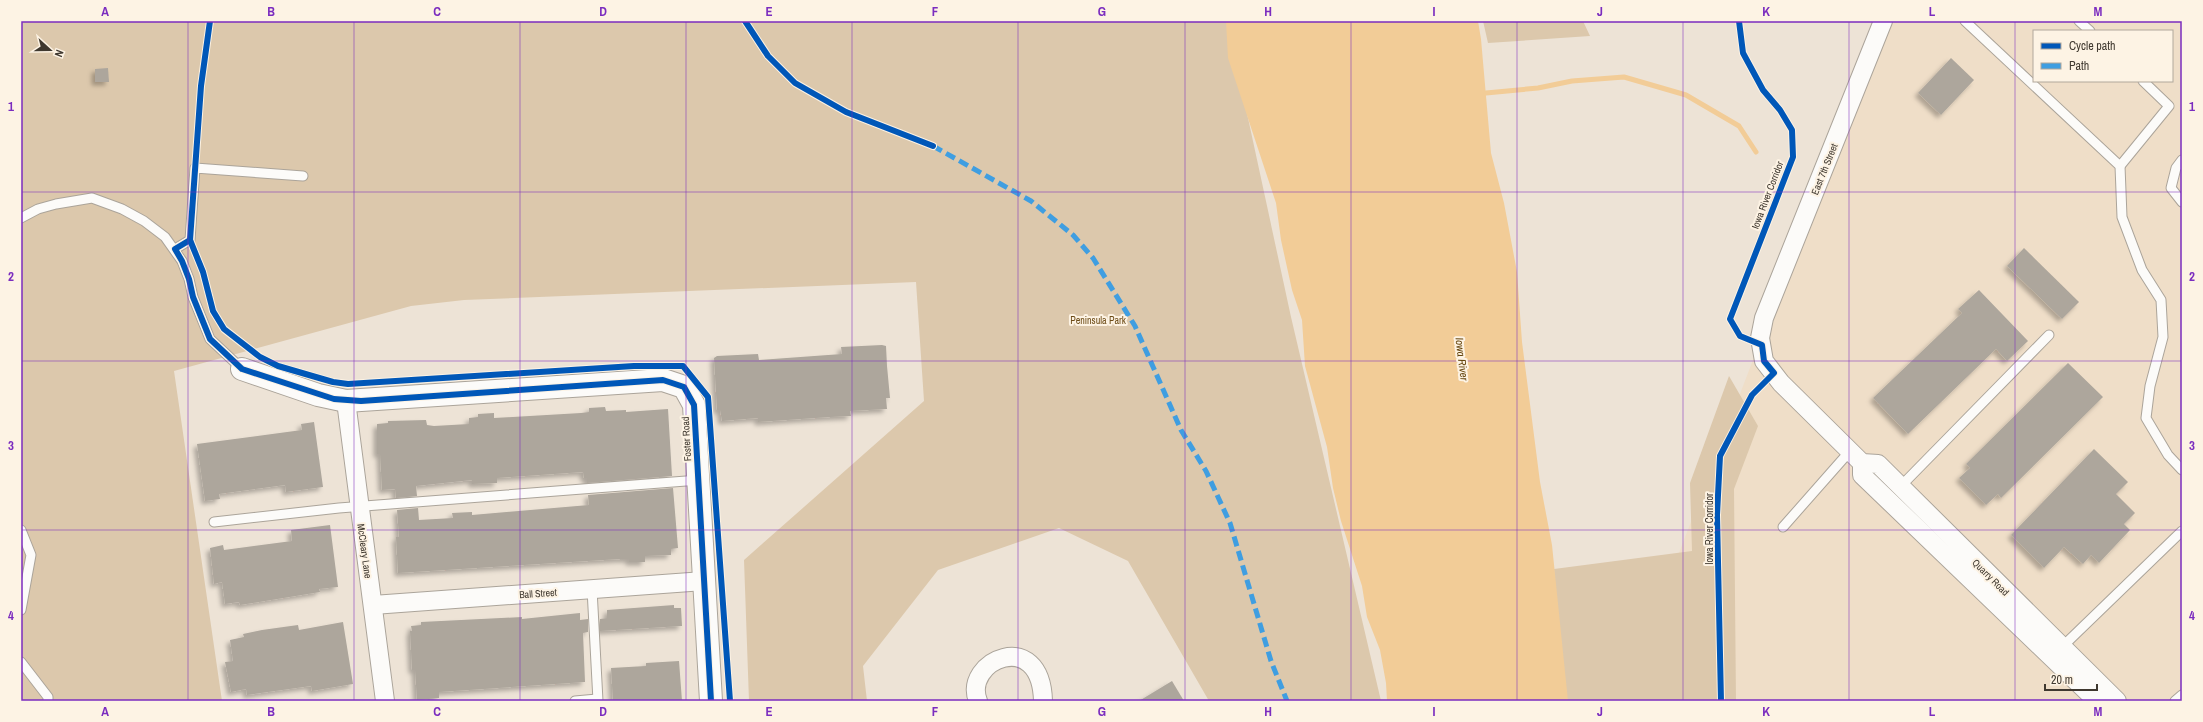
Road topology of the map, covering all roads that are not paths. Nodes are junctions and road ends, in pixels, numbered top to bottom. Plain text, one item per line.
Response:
1 (1883, 21) edge
2 (1966, 21) edge
3 (2079, 21) edge
4 (2089, 30) edge
5 (2144, 82) edge
6 (2182, 160) edge
7 (2120, 166) junction
8 (304, 176) dead end
9 (2182, 202) edge
10 (21, 218) edge
11 (175, 249) junction
12 (1764, 318) joint
13 (2048, 335) dead end
14 (242, 369) joint
15 (346, 401) junction
16 (1856, 457) junction
17 (2182, 470) edge
18 (699, 480) junction
19 (1900, 487) junction
20 (359, 507) junction
21 (214, 522) dead end
22 (1783, 527) dead end
23 (21, 530) edge
24 (2182, 531) edge
25 (704, 581) junction
26 (592, 588) junction
27 (373, 605) junction
28 (21, 610) edge
29 (2057, 652) junction
30 (21, 662) edge
31 (2091, 694) edge
32 (2182, 694) edge
33 (598, 700) edge
34 (48, 701) edge
35 (385, 701) edge
36 (575, 701) edge
37 (711, 701) edge
38 (978, 701) edge
39 (1043, 701) edge
40 (2116, 701) edge
41 (2175, 701) edge

1 - 12 street, East 7th Street
2 - 7 lane
3 - 4 lane
5 - 7 lane
6 - 9 lane
7 - 17 lane
8 - 11 lane
10 - 11 lane
11 - 14 lane
12 - 16 street, Quarry Road
13 - 19 lane
14 - 15 street, Foster Road
15 - 18 street, Foster Road
15 - 20 street, McCleary Lane
16 - 19 street, Quarry Road
16 - 22 lane
16 - 29 street, Quarry Road
18 - 20 lane
18 - 25 street, Foster Road
19 - 29 street, Quarry Road
20 - 21 lane
20 - 27 street, McCleary Lane
23 - 28 lane
24 - 29 lane
25 - 26 street, Ball Street
25 - 37 street, Foster Road
26 - 27 street, Ball Street
26 - 33 lane
27 - 35 street, McCleary Lane
29 - 31 street, Quarry Road
30 - 34 lane
31 - 40 street, Quarry Road
32 - 41 lane
33 - 36 lane
38 - 39 street

